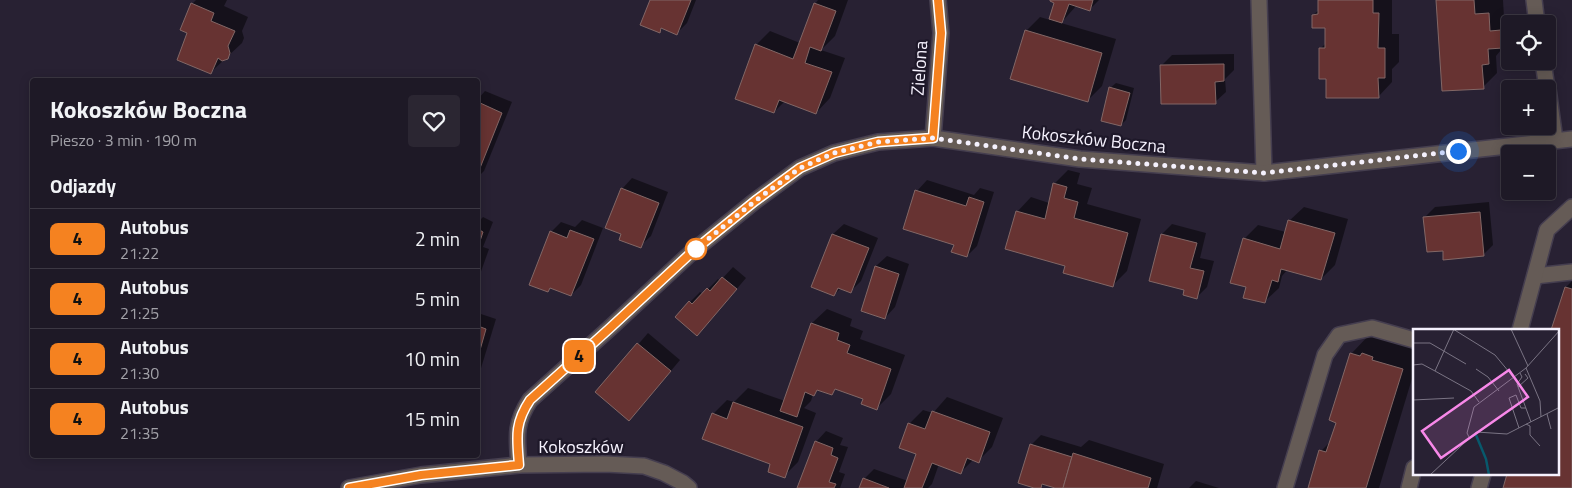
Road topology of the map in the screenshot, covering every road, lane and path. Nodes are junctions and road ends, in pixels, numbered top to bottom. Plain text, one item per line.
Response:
1 (938, 0) edge
2 (1259, 0) edge
3 (1534, 0) edge
4 (1536, 15) edge
5 (1554, 135) edge
6 (933, 138) junction
7 (1572, 139) edge
8 (1555, 140) junction
9 (1264, 173) junction
10 (1572, 207) edge
11 (1572, 272) edge
12 (1535, 276) junction
13 (1520, 329) edge
14 (1413, 340) edge
15 (519, 465) junction
16 (1413, 472) edge
17 (349, 488) edge
18 (689, 488) edge
19 (1285, 488) edge
20 (1409, 488) edge

1 - 6 street, Zielona
2 - 9 street
3 - 4 street
5 - 8 street
6 - 9 street, Kokoszków Boczna
6 - 15 street, Kokoszków Boczna
7 - 8 street, Kokoszków Boczna
8 - 9 street, Kokoszków Boczna
10 - 12 street
11 - 12 street
12 - 13 street
14 - 19 street
15 - 17 street, Kokoszków
15 - 18 street, Kokoszków
16 - 20 street

